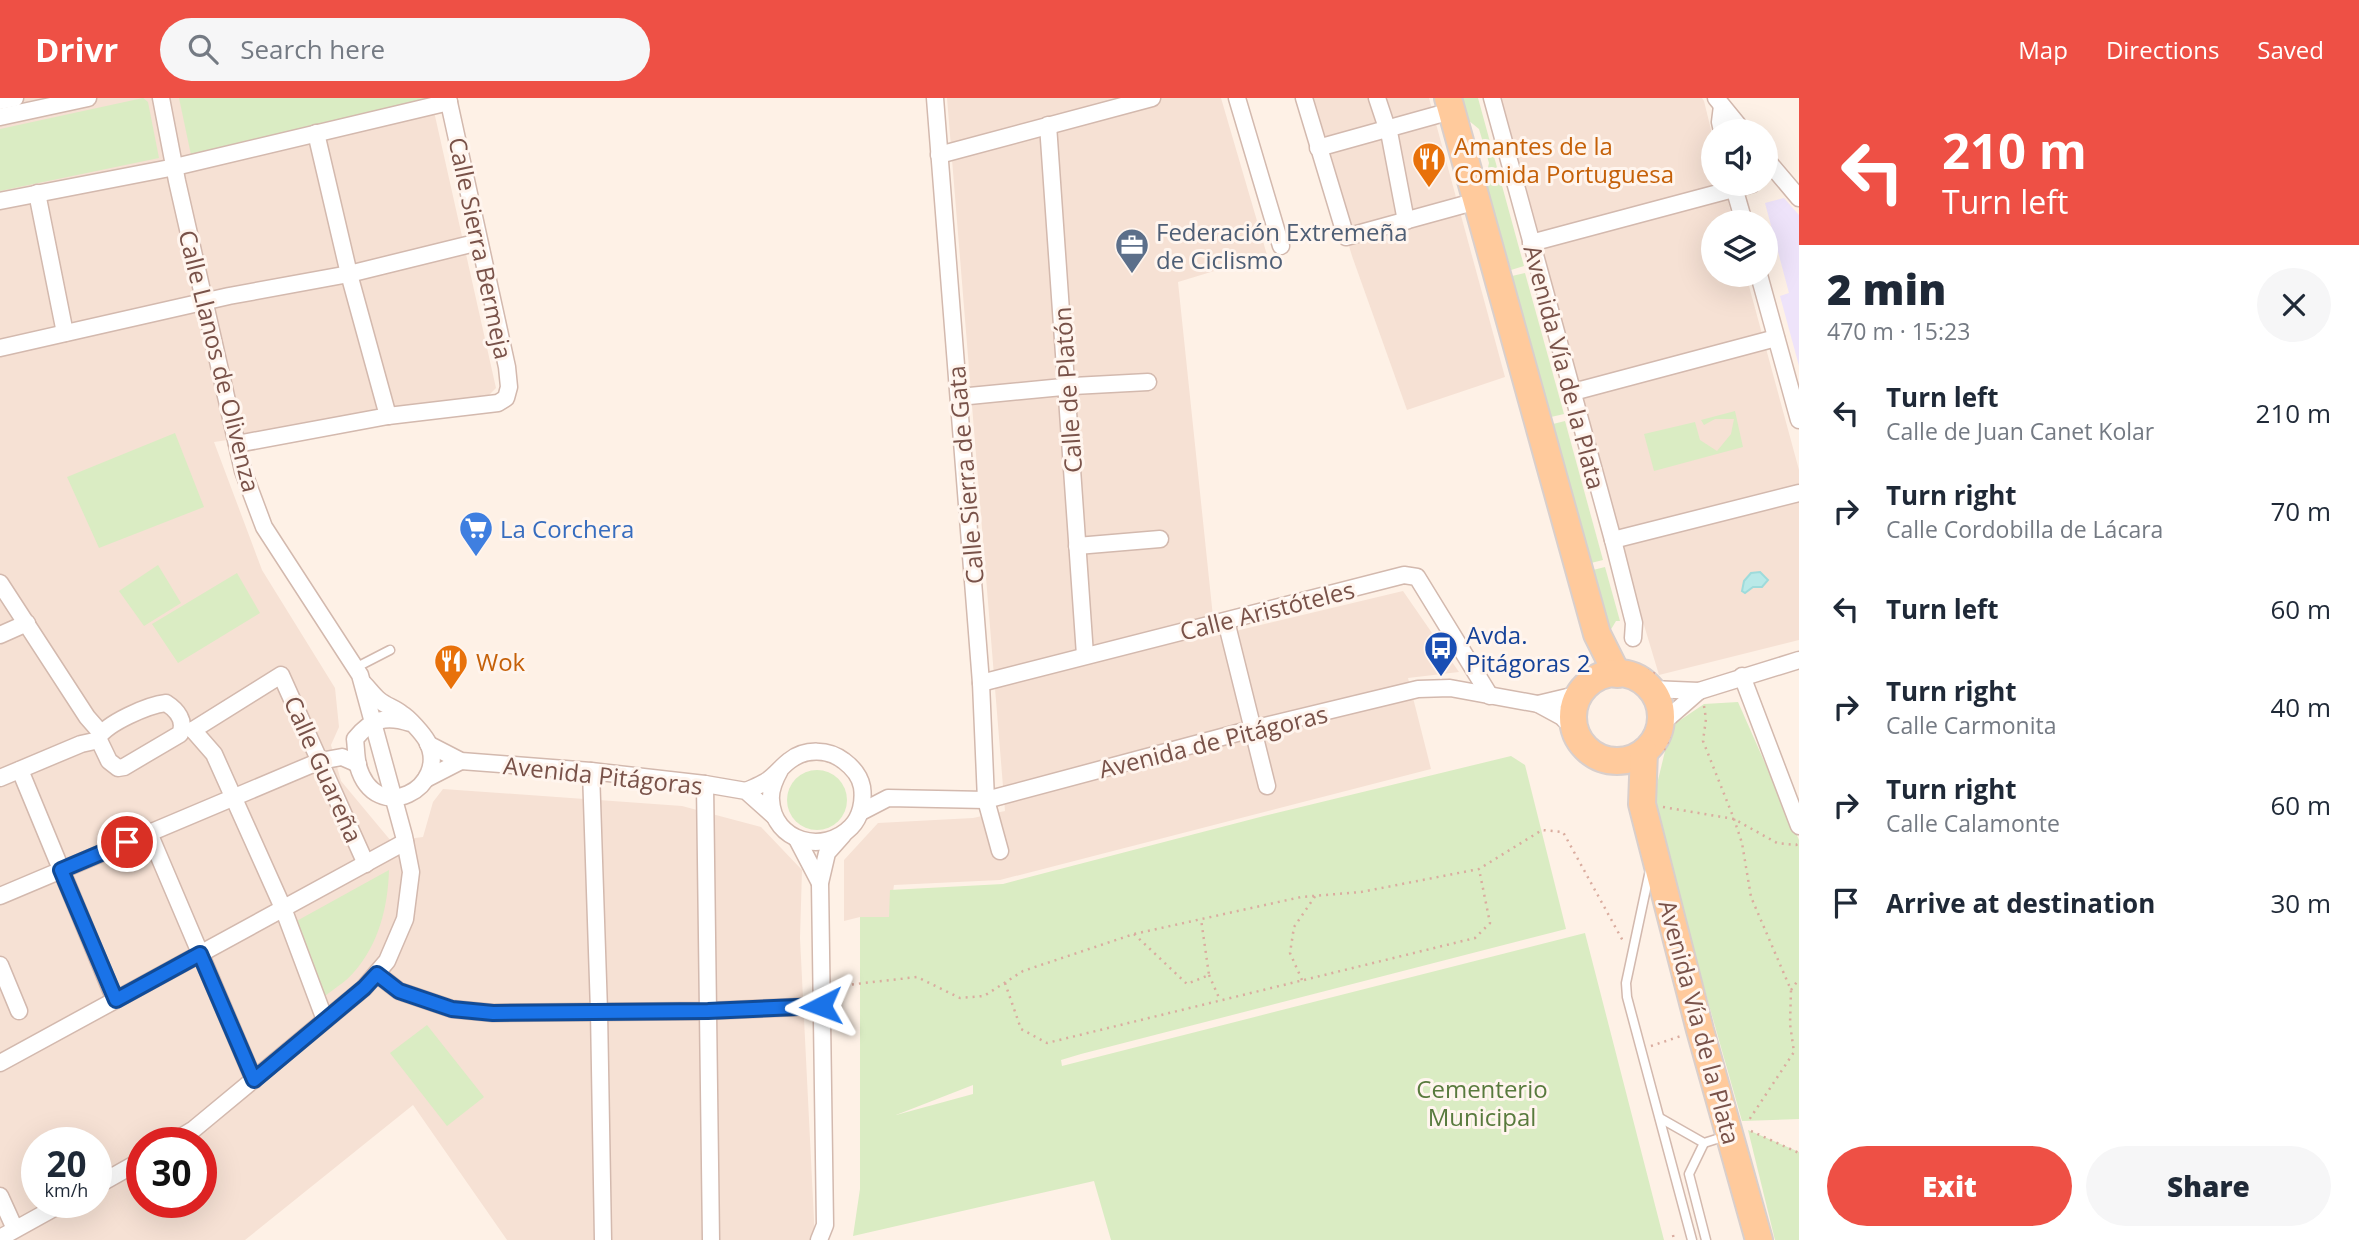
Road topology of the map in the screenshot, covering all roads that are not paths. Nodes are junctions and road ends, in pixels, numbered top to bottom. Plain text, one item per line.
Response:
1 (15, 98) edge
2 (88, 98) edge
3 (161, 98) edge
4 (935, 98) edge
5 (1152, 98) edge
6 (1237, 98) edge
7 (1304, 98) edge
8 (1377, 98) edge
9 (1492, 98) edge
10 (449, 100) edge
11 (0, 101) edge
12 (1719, 102) edge
13 (1450, 104) edge
14 (0, 117) edge
15 (1733, 119) edge
16 (1048, 125) junction
17 (1388, 128) junction
18 (316, 133) junction
19 (1318, 148) junction
20 (939, 155) junction
21 (175, 167) junction
22 (1778, 183) edge
23 (37, 193) junction
24 (1701, 195) edge
25 (1799, 198) edge
26 (0, 201) edge
27 (1477, 201) junction
28 (1406, 221) junction
29 (480, 242) junction
30 (1531, 243) junction
31 (1281, 246) dead end
32 (349, 274) junction
33 (1762, 287) edge
34 (205, 302) junction
35 (65, 333) junction
36 (1776, 338) junction
37 (0, 348) edge
38 (1148, 382) dead end
39 (1066, 387) junction
40 (1573, 392) junction
41 (958, 397) junction
42 (388, 416) junction
43 (1799, 420) edge
44 (237, 444) junction
45 (1799, 493) edge
46 (1160, 539) dead end
47 (1613, 540) junction
48 (1077, 546) junction
49 (0, 583) edge
50 (1226, 621) junction
51 (27, 623) junction
52 (1597, 634) junction
53 (0, 635) edge
54 (1633, 638) dead end
55 (390, 650) dead end
56 (1085, 655) junction
57 (1799, 660) edge
58 (1617, 674) junction
59 (359, 675) junction
60 (1742, 676) junction
61 (981, 683) junction
62 (1586, 688) junction
63 (1651, 689) junction
64 (1490, 696) junction
65 (1701, 697) junction
66 (1538, 704) junction
67 (372, 722) junction
68 (410, 723) junction
69 (1660, 725) junction
70 (188, 729) junction
71 (1252, 729) junction
72 (1574, 729) junction
73 (100, 736) junction
74 (355, 739) junction
75 (428, 744) junction
76 (1644, 752) junction
77 (342, 757) junction
78 (320, 761) junction
79 (461, 761) junction
80 (1607, 761) junction
81 (358, 764) junction
82 (20, 770) junction
83 (780, 770) junction
84 (591, 771) junction
85 (0, 778) edge
86 (426, 779) junction
87 (860, 780) junction
88 (705, 784) junction
89 (1267, 786) dead end
90 (746, 791) junction
91 (234, 797) junction
92 (393, 798) junction
93 (888, 798) junction
94 (986, 800) junction
95 (1642, 804) junction
96 (861, 812) junction
97 (774, 816) junction
98 (1799, 826) edge
99 (149, 833) junction
100 (843, 835) junction
101 (797, 839) junction
102 (405, 842) junction
103 (1000, 851) dead end
104 (366, 863) junction
105 (1658, 865) junction
106 (61, 870) junction
107 (820, 883) junction
108 (0, 896) edge
109 (284, 908) junction
110 (200, 954) junction
111 (0, 964) edge
112 (377, 974) junction
113 (116, 1000) junction
114 (821, 1006) junction
115 (19, 1011) dead end
116 (599, 1011) junction
117 (708, 1011) junction
118 (325, 1020) junction
119 (0, 1063) edge
120 (254, 1080) junction
121 (1660, 1118) junction
122 (196, 1127) edge
123 (1730, 1135) junction
124 (1704, 1143) junction
125 (0, 1196) edge
126 (35, 1218) edge
127 (15, 1229) junction
128 (0, 1238) edge
129 (603, 1240) edge
130 (711, 1240) edge
131 (820, 1240) edge
132 (1692, 1240) edge
133 (1706, 1240) edge
134 (1759, 1240) edge

1 - 11 street
2 - 14 street
3 - 21 street, Calle Llanos de Olivenza
4 - 20 street, Calle Sierra de Gata
5 - 16 street
6 - 31 street
7 - 19 street
8 - 17 street
9 - 30 street, Avenida Vía de la Plata
10 - 18 street
10 - 29 street, Calle Sierra Bermeja
12 - 15 street
13 - 17 street
13 - 27 main road, Avenida Vía de la Plata
16 - 20 street
16 - 39 street, Calle de Platón
17 - 19 street
17 - 28 street
18 - 21 street
18 - 32 street
19 - 28 street
20 - 41 street, Calle Sierra de Gata
21 - 23 street
21 - 34 street, Calle Llanos de Olivenza
22 - 25 street
23 - 26 street
23 - 35 street
24 - 30 street
27 - 28 street
27 - 52 main road, Avenida Vía de la Plata
29 - 32 street
29 - 42 street, Calle Sierra Bermeja
30 - 40 street, Avenida Vía de la Plata
32 - 34 street
32 - 42 street
33 - 36 street
34 - 35 street
34 - 44 street, Calle Llanos de Olivenza
35 - 37 street
36 - 40 street
36 - 43 street
38 - 39 street
39 - 41 street
39 - 48 street, Calle de Platón
40 - 47 street, Avenida Vía de la Plata
41 - 61 street, Calle Sierra de Gata
42 - 44 street
44 - 59 street, Calle Llanos de Olivenza
45 - 47 street
46 - 48 street
47 - 54 street, Avenida Vía de la Plata
48 - 56 street, Calle de Platón
49 - 51 street
50 - 56 street, Calle Aristóteles
50 - 64 street, Calle Aristóteles
50 - 71 street
51 - 53 street
51 - 73 street
52 - 58 main road, Avenida Vía de la Plata
52 - 62 main road, Avenida Vía de la Plata
55 - 59 lane
56 - 61 street, Calle Aristóteles
57 - 60 street
58 - 62 main road
58 - 63 main road
59 - 67 street, Calle Llanos de Olivenza
59 - 68 street
60 - 65 street
60 - 98 street
61 - 94 street, Calle Sierra de Gata
62 - 66 street
62 - 72 main road
63 - 65 street
63 - 69 main road
64 - 66 street, Avenida de Pitágoras
64 - 71 street, Avenida de Pitágoras
65 - 69 street
66 - 72 street
67 - 68 street
67 - 74 street
67 - 92 street, Calle Llanos de Olivenza
68 - 75 street
69 - 76 main road
70 - 73 street
70 - 73 street
70 - 78 street, Calle Guareña
70 - 91 street
71 - 89 street
71 - 94 street, Avenida de Pitágoras
72 - 80 main road
73 - 82 street
74 - 77 street
74 - 81 street
75 - 79 street, Avenida Pitágoras
75 - 86 street
76 - 80 main road
76 - 95 main road, Avenida Vía de la Plata
77 - 78 street
77 - 81 street
78 - 91 street
78 - 104 street, Calle Guareña
79 - 84 street, Avenida Pitágoras
79 - 86 street
80 - 95 main road, Avenida Vía de la Plata
81 - 92 street
82 - 85 street
82 - 106 street
83 - 87 street
83 - 90 street
83 - 97 street
84 - 88 street, Avenida Pitágoras
84 - 116 street
86 - 92 street
87 - 93 street
87 - 96 street
88 - 90 street, Avenida Pitágoras
88 - 117 street
90 - 97 street
91 - 99 street
91 - 109 street
92 - 102 street, Calle Llanos de Olivenza
93 - 94 street, Avenida de Pitágoras
93 - 96 street, Avenida de Pitágoras
94 - 103 street, Calle Sierra de Gata
95 - 105 main road, Avenida Vía de la Plata
96 - 100 street
97 - 101 street
99 - 106 street
99 - 110 street
100 - 101 street
100 - 107 street
101 - 107 street
102 - 104 street
102 - 112 street, Calle Llanos de Olivenza
104 - 109 street
105 - 121 lane
105 - 123 main road, Avenida Vía de la Plata
106 - 108 street
106 - 113 street
107 - 114 street
109 - 110 street
109 - 118 street
110 - 113 street
110 - 120 street
111 - 115 street
112 - 116 street
112 - 118 street, Calle Llanos de Olivenza
113 - 119 street
114 - 117 street
114 - 131 street
116 - 117 street
116 - 129 street
117 - 130 street
118 - 120 street, Calle Llanos de Olivenza
120 - 122 street, Calle Llanos de Olivenza
121 - 124 lane
121 - 132 lane
123 - 124 lane
123 - 134 main road, Avenida Vía de la Plata
124 - 133 lane
125 - 127 street
126 - 127 street
127 - 128 street

